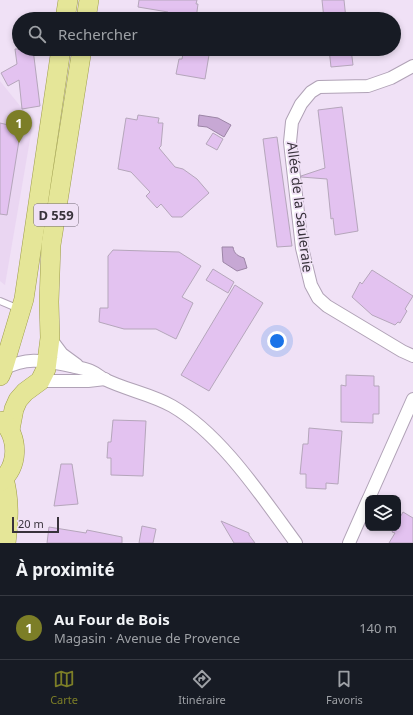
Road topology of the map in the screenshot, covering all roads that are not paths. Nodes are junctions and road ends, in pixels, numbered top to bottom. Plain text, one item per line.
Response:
1 (68, 0) edge
2 (89, 0) edge
3 (66, 12) edge
4 (87, 12) edge
5 (60, 56) edge
6 (81, 56) edge
7 (413, 66) edge
8 (0, 301) edge
9 (20, 310) junction
10 (50, 338) junction
11 (413, 356) edge
12 (48, 361) junction
13 (79, 367) junction
14 (2, 372) edge
15 (105, 379) junction
16 (40, 381) junction
17 (413, 399) edge
18 (5, 425) edge
19 (2, 480) edge
20 (371, 495) edge
21 (365, 508) edge
22 (6, 543) edge
23 (296, 543) edge
24 (349, 543) edge

1 - 3 main road
2 - 4 main road
5 - 9 main road, D 559
6 - 10 main road, D 559
7 - 11 street, Allée de la Sauleraie
8 - 9 lane
9 - 14 main road, D 559
10 - 12 main road, D 559
10 - 13 street
12 - 13 street
12 - 14 street
12 - 16 main road, D 559
13 - 15 street
15 - 16 street
15 - 23 street
16 - 18 main road, D 559
17 - 20 street
18 - 19 main road
19 - 22 main road
21 - 24 street

